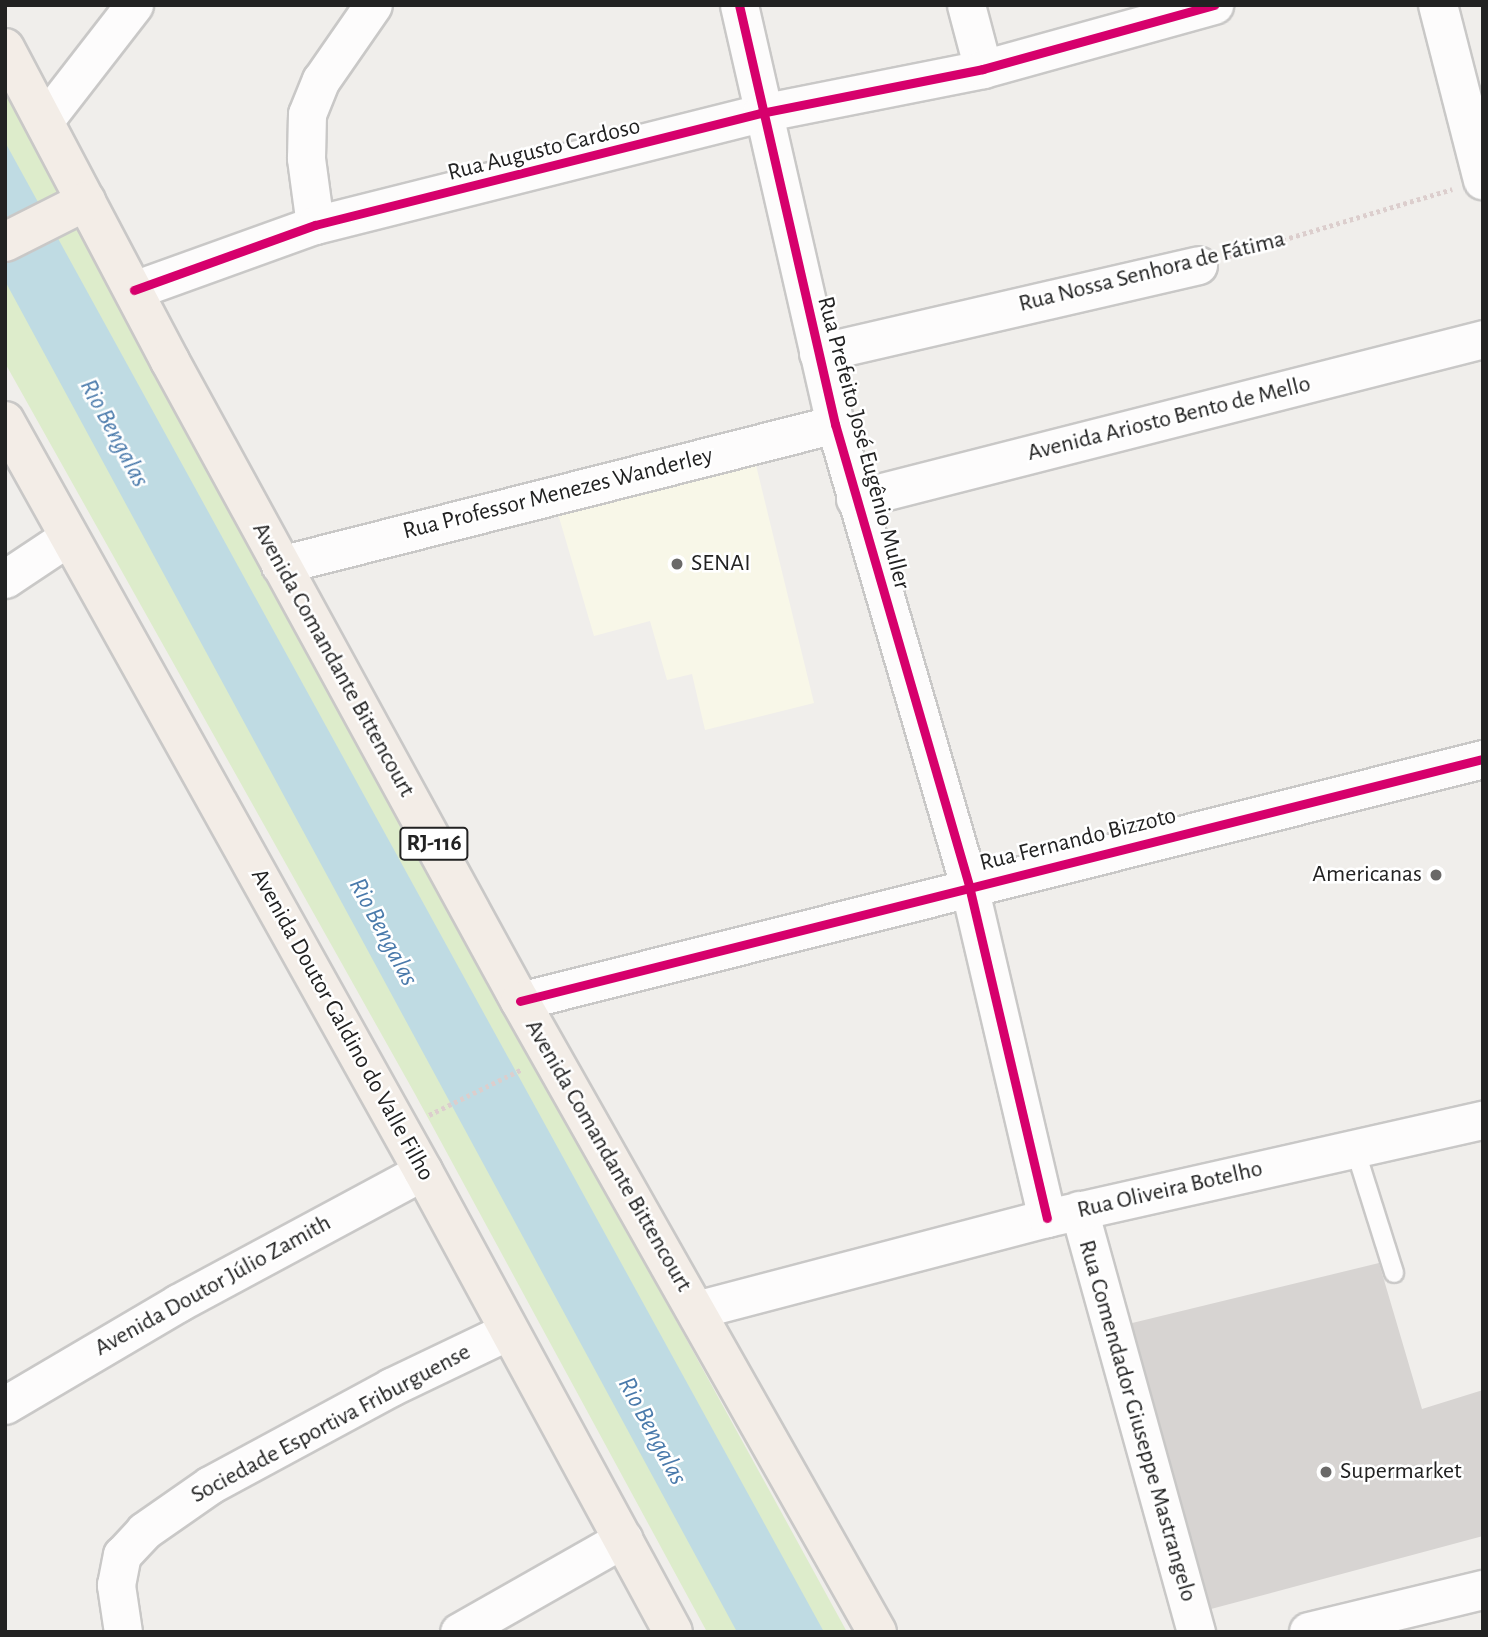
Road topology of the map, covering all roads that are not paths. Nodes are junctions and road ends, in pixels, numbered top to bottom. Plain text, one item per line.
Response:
1 (134, 5) edge
2 (373, 5) edge
3 (739, 5) edge
4 (966, 5) edge
5 (1214, 5) edge
6 (1438, 5) edge
7 (1177, 10) edge
8 (5, 48) edge
9 (982, 69) junction
10 (761, 113) junction
11 (44, 121) junction
12 (1483, 180) edge
13 (74, 207) junction
14 (315, 225) junction
15 (5, 242) edge
16 (1198, 265) road end
17 (134, 290) junction
18 (1483, 339) edge
19 (818, 353) junction
20 (5, 421) edge
21 (835, 424) junction
22 (855, 499) junction
23 (68, 537) junction
24 (281, 565) junction
25 (5, 579) edge
26 (1483, 759) edge
27 (969, 886) junction
28 (520, 1000) junction
29 (1483, 1121) edge
30 (1355, 1149) junction
31 (424, 1171) junction
32 (1063, 1214) junction
33 (1394, 1273) dead end
34 (696, 1310) junction
35 (508, 1331) junction
36 (5, 1405) edge
37 (623, 1539) junction
38 (1483, 1590) edge
39 (123, 1632) edge
40 (459, 1632) edge
41 (673, 1632) edge
42 (877, 1632) edge
43 (1196, 1632) edge
44 (1309, 1632) edge

1 - 11 street
2 - 14 street
3 - 10 street, Rua Prefeito José Eugênio Muller
4 - 9 street
5 - 7 street, Rua Augusto Cardoso
6 - 12 street
7 - 9 street, Rua Augusto Cardoso
8 - 11 main road, Avenida Comandante Bittencourt / RJ-116
9 - 10 street, Rua Augusto Cardoso
10 - 14 street, Rua Augusto Cardoso
10 - 19 street, Rua Prefeito José Eugênio Muller
11 - 13 main road, Avenida Comandante Bittencourt / RJ-116
13 - 15 main road
13 - 17 main road, Avenida Comandante Bittencourt / RJ-116
14 - 17 street, Rua Augusto Cardoso
16 - 19 street, Rua Nossa Senhora de Fátima
17 - 24 main road, Avenida Comandante Bittencourt / RJ-116
18 - 22 street, Avenida Ariosto Bento de Mello
19 - 21 street, Rua Prefeito José Eugênio Muller
20 - 23 main road, Avenida Doutor Galdino do Valle Filho
21 - 22 street, Rua Prefeito José Eugênio Muller
21 - 24 street, Rua Professor Menezes Wanderley
22 - 27 street, Rua Prefeito José Eugênio Muller
23 - 25 street
23 - 31 main road, Avenida Doutor Galdino do Valle Filho
24 - 28 main road, Avenida Comandante Bittencourt / RJ-116
26 - 27 street, Rua Fernando Bizzoto
27 - 28 street, Rua Fernando Bizzoto
27 - 32 street, Rua Comendador Giuseppe Mastrangelo
28 - 34 main road, Avenida Comandante Bittencourt / RJ-116
29 - 30 street, Rua Oliveira Botelho
30 - 32 street, Rua Oliveira Botelho
30 - 33 lane
31 - 35 main road, Avenida Doutor Galdino do Valle Filho
31 - 36 street, Avenida Doutor Júlio Zamith
32 - 34 street, Rua Oliveira Botelho
32 - 43 street, Rua Comendador Giuseppe Mastrangelo
34 - 42 main road, Avenida Comandante Bittencourt / RJ-116
35 - 37 main road, Avenida Doutor Galdino do Valle Filho
35 - 39 street, Sociedade Esportiva Friburguense
37 - 40 street
37 - 41 main road, Avenida Doutor Galdino do Valle Filho
38 - 44 street

